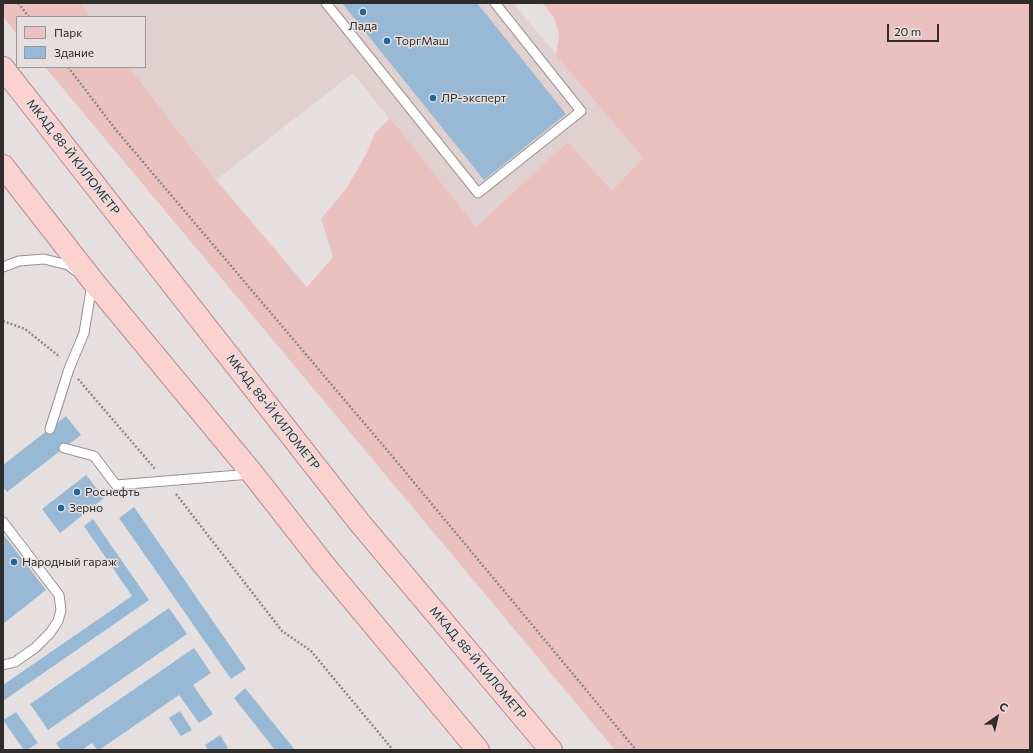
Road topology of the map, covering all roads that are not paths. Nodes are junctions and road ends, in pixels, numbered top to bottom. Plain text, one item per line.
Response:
1 (326, 3) edge
2 (494, 3) edge
3 (3, 68) edge
4 (3, 166) edge
5 (3, 267) edge
6 (92, 280) junction
7 (50, 429) dead end
8 (64, 448) dead end
9 (252, 474) junction
10 (3, 522) edge
11 (3, 665) edge
12 (478, 750) edge
13 (550, 750) edge

1 - 2 lane
3 - 13 highway, МКАД, 88-Й КИЛОМЕТР
4 - 6 highway
5 - 6 lane
6 - 7 lane
6 - 9 highway
8 - 9 lane
9 - 12 highway
10 - 11 lane

